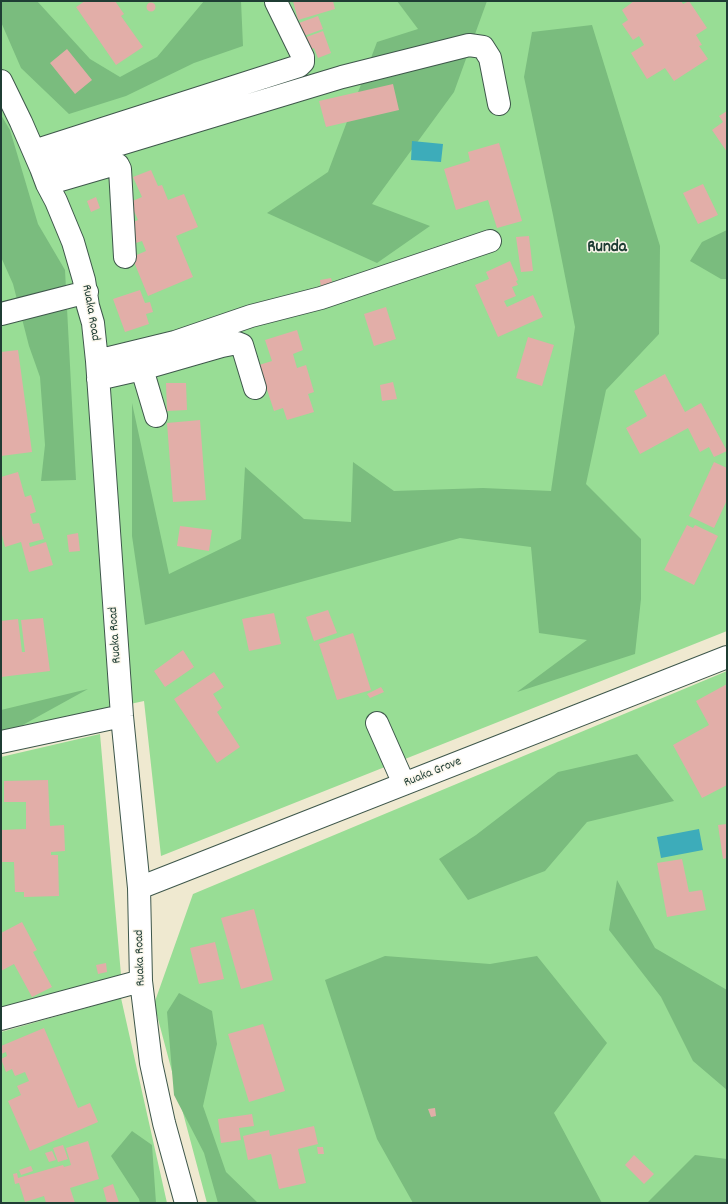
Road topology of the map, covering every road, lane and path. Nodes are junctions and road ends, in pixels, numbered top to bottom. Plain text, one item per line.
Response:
1 (276, 2) edge
2 (1, 81) edge
3 (499, 104) dead end
4 (41, 168) junction
5 (490, 241) dead end
6 (125, 257) dead end
7 (87, 292) junction
8 (1, 314) edge
9 (142, 369) junction
10 (98, 370) junction
11 (255, 388) dead end
12 (156, 416) dead end
13 (727, 657) edge
14 (122, 716) junction
15 (377, 723) dead end
16 (1, 742) edge
17 (404, 784) junction
18 (140, 888) junction
19 (141, 981) junction
20 (1, 1019) edge
21 (186, 1203) edge

1 - 4 street
2 - 4 street, Ruaka Road
3 - 4 street
4 - 6 street
4 - 7 street, Ruaka Road
5 - 10 street
7 - 8 street
7 - 10 street, Ruaka Road
9 - 10 street
9 - 11 street
9 - 12 street
10 - 14 street, Ruaka Road
13 - 17 street, Ruaka Grove
14 - 16 street
14 - 18 street, Ruaka Road
15 - 17 street
17 - 18 street, Ruaka Grove
18 - 19 street, Ruaka Road
19 - 20 street
19 - 21 street, Ruaka Road

